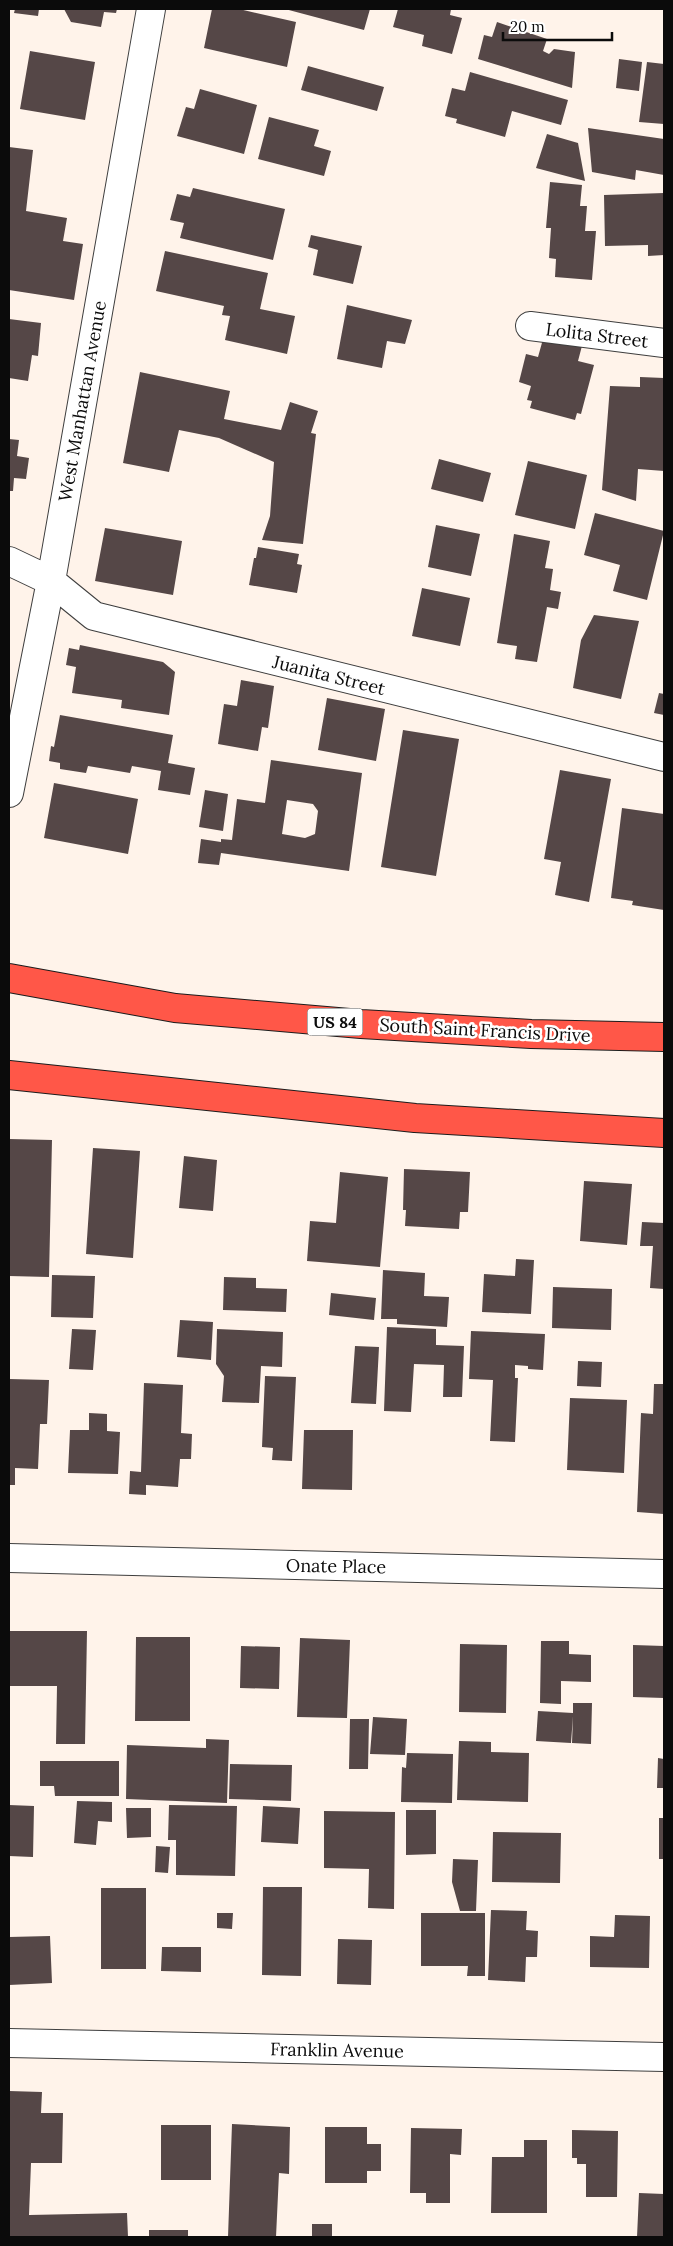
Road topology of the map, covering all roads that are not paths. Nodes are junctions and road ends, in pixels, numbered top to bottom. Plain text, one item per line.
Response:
1 (151, 9) edge
2 (530, 326) dead end
3 (664, 343) edge
4 (9, 561) edge
5 (51, 581) junction
6 (664, 757) edge
7 (9, 793) edge
8 (9, 978) edge
9 (664, 1037) edge
10 (9, 1075) edge
11 (664, 1133) edge
12 (9, 1558) edge
13 (664, 1574) edge
14 (9, 2043) edge
15 (664, 2057) edge

1 - 5 street, West Manhattan Avenue
2 - 3 street, Lolita Street
4 - 5 street, Juanita Street
5 - 6 street, Juanita Street
5 - 7 street, West Manhattan Avenue
8 - 9 highway, South Saint Francis Drive / US 84
10 - 11 highway
12 - 13 street, Onate Place
14 - 15 street, Franklin Avenue

